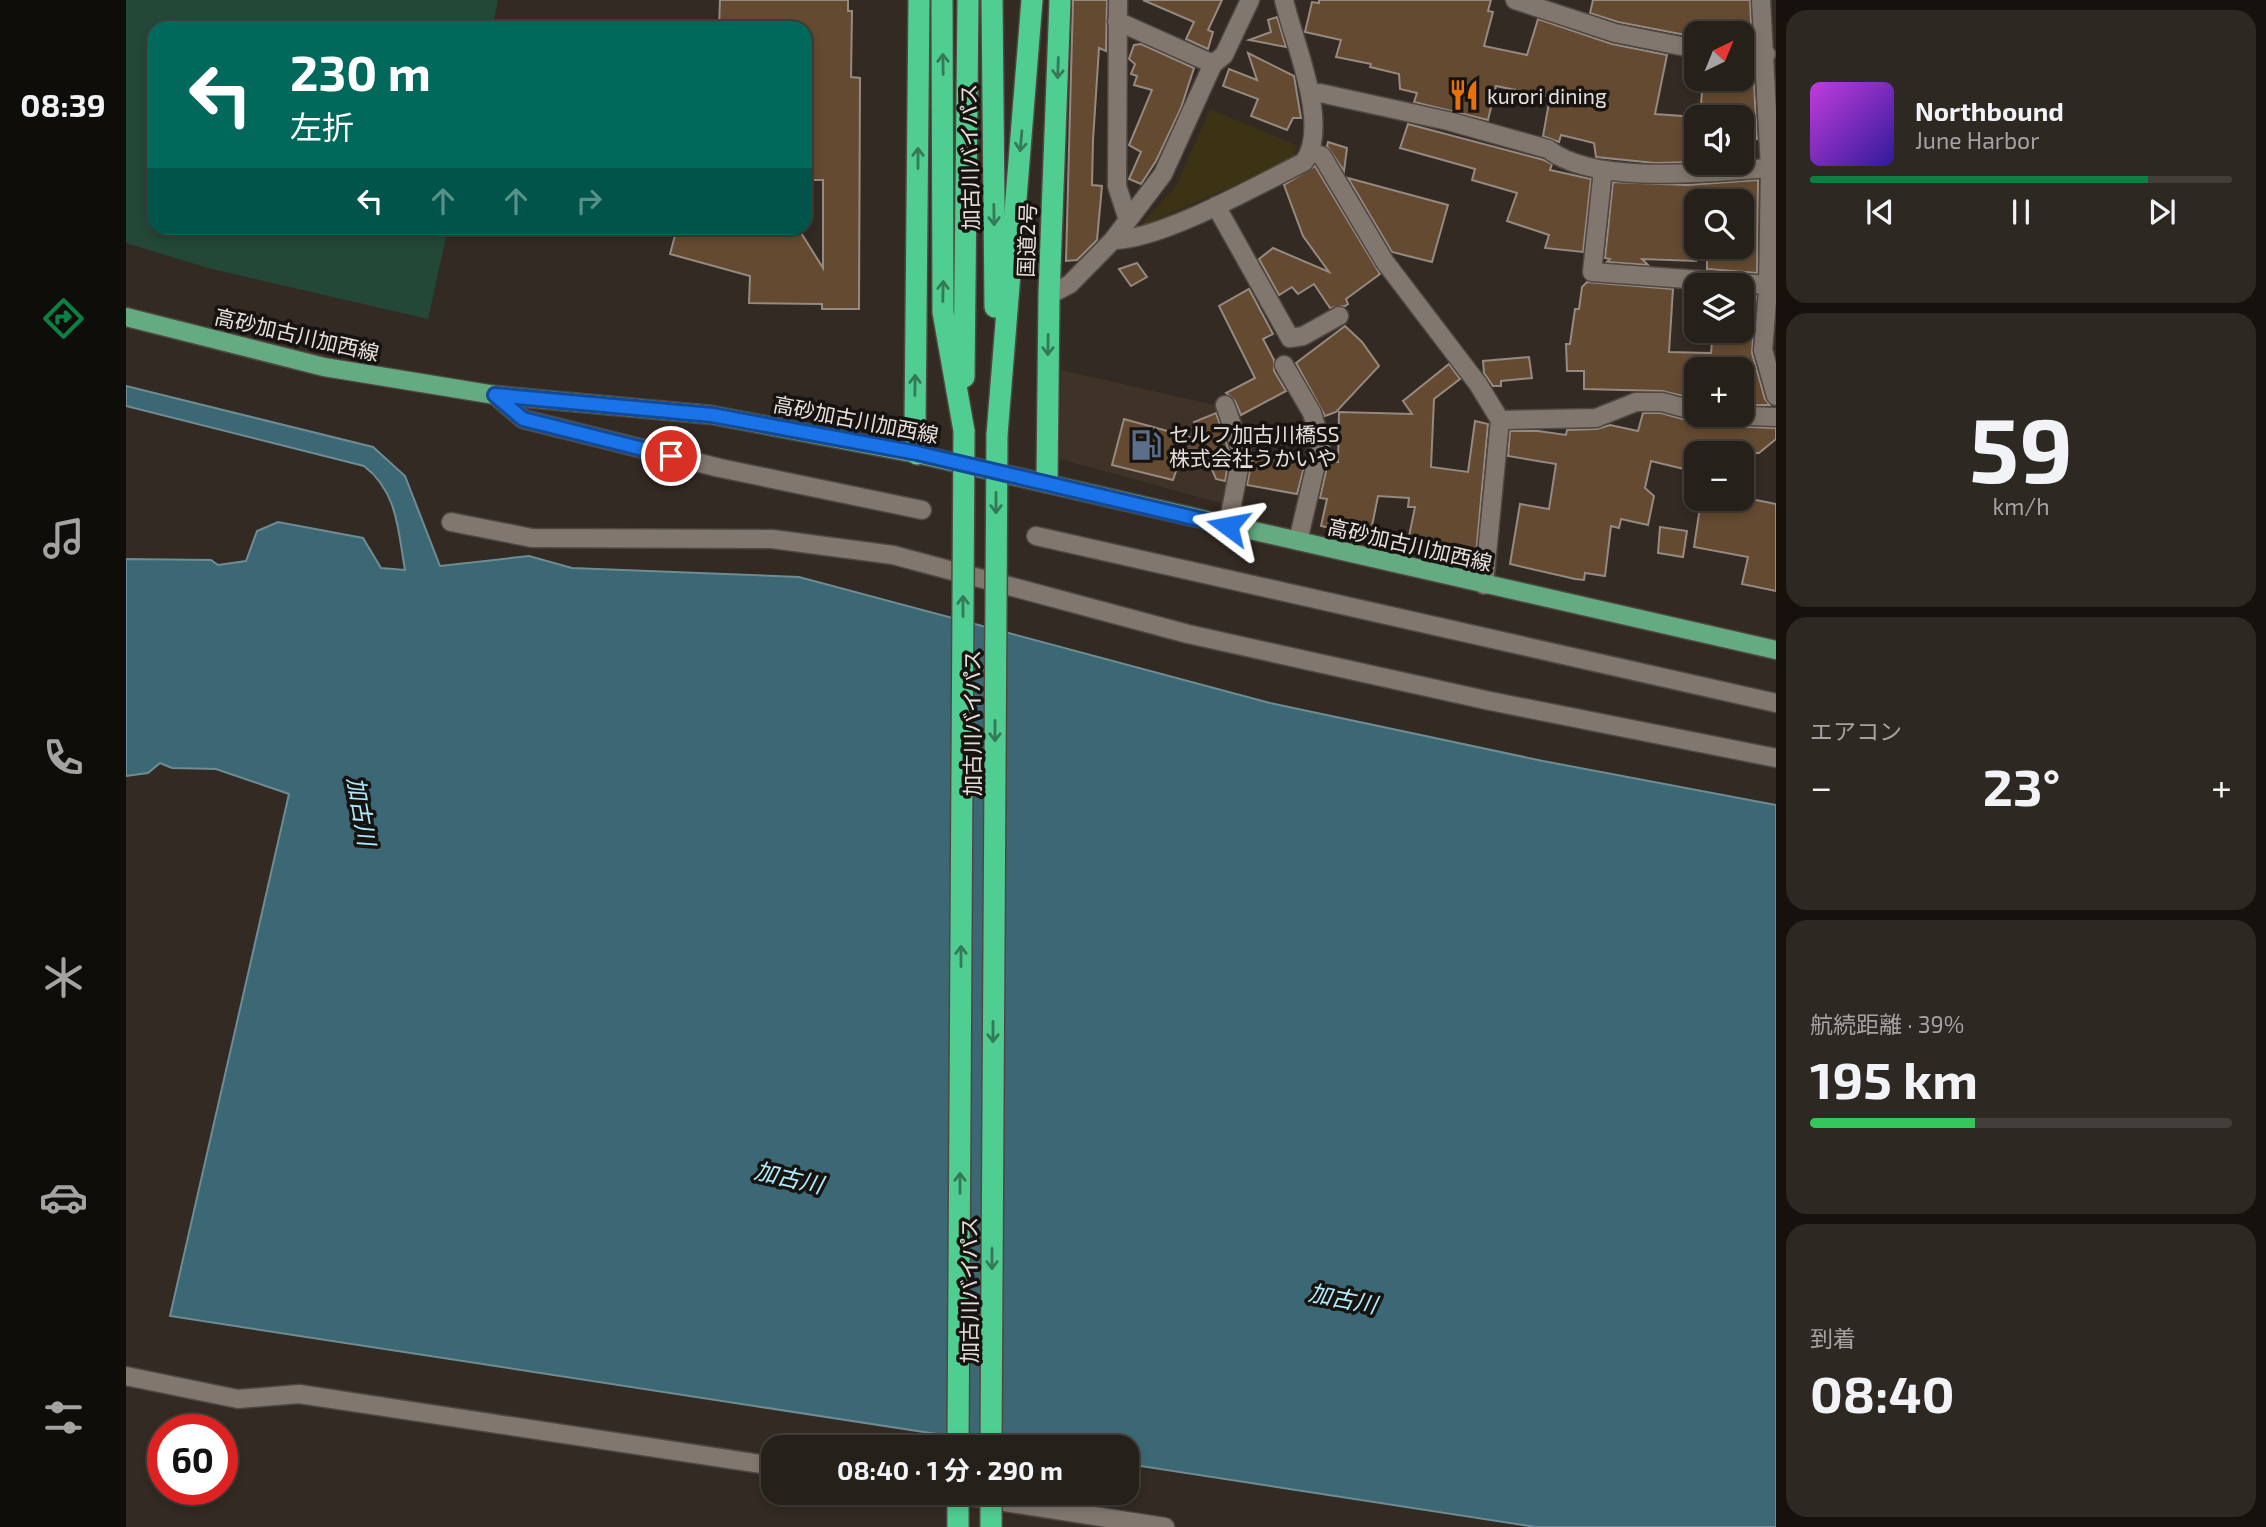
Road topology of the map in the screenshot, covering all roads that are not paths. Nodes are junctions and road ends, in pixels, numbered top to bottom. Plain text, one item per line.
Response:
1 (919, 0) edge
2 (942, 0) edge
3 (968, 0) edge
4 (992, 0) edge
5 (1032, 0) edge
6 (1060, 0) edge
7 (1118, 0) edge
8 (1250, 0) edge
9 (1284, 0) edge
10 (1515, 0) edge
11 (1761, 0) edge
12 (1118, 21) junction
13 (1684, 47) edge
14 (1769, 58) edge
15 (1213, 64) junction
16 (1311, 96) junction
17 (1772, 108) edge
18 (1311, 152) junction
19 (1770, 169) junction
20 (1603, 170) junction
21 (1216, 206) junction
22 (1128, 220) junction
23 (1113, 240) junction
24 (1771, 288) edge
25 (1049, 295) junction
26 (1339, 316) dead end
27 (126, 317) edge
28 (1284, 365) dead end
29 (495, 395) junction
30 (1776, 396) edge
31 (1225, 405) dead end
32 (1684, 408) edge
33 (1754, 416) edge
34 (1776, 417) edge
35 (1500, 420) junction
36 (964, 431) junction
37 (997, 435) junction
38 (917, 453) junction
39 (1046, 482) junction
40 (922, 510) dead end
41 (451, 522) dead end
42 (1228, 526) junction
43 (1036, 536) dead end
44 (1298, 541) junction
45 (1484, 584) junction
46 (1776, 650) edge
47 (1776, 703) edge
48 (1776, 758) edge
49 (126, 1376) edge
50 (958, 1435) edge
51 (991, 1435) edge
52 (761, 1464) edge
53 (958, 1505) edge
54 (991, 1505) edge
55 (1024, 1505) edge
56 (958, 1527) edge
57 (991, 1527) edge
58 (1166, 1527) edge

38 -> 1 highway
36 -> 2 highway
3 - 36 highway, 加古川バイパス
4 -> 37 highway, 加古川バイパス
5 -> 37 highway
6 -> 25 highway, 国道2号
7 - 12 street
8 - 15 street
9 - 16 street
10 - 13 street
11 - 14 street
12 - 15 street
12 - 22 street
14 - 17 street
15 - 22 street
16 - 18 street
16 - 20 street
17 - 19 street
18 - 21 street
18 - 35 street
19 - 20 street
19 - 24 street
20 - 24 street
21 - 23 street
21 - 26 street
22 - 23 street
23 - 25 street
24 - 30 street
25 -> 39 highway, 国道2号
27 - 29 main road, 高砂加古川加西線
28 - 44 street
29 - 38 main road, 高砂加古川加西線
29 - 40 street
31 - 42 street
32 - 35 street
33 - 34 street
35 - 45 street
50 -> 36 highway, 加古川バイパス, bridge
37 -> 51 highway, 加古川バイパス, bridge
38 - 39 main road, 高砂加古川加西線
39 - 42 main road, 高砂加古川加西線
41 - 48 street
42 - 44 main road, 高砂加古川加西線
43 - 47 street
44 - 45 main road, 高砂加古川加西線
45 - 46 main road, 高砂加古川加西線
49 - 52 street
53 - 56 highway, bridge
54 - 57 highway, bridge
55 - 58 street

